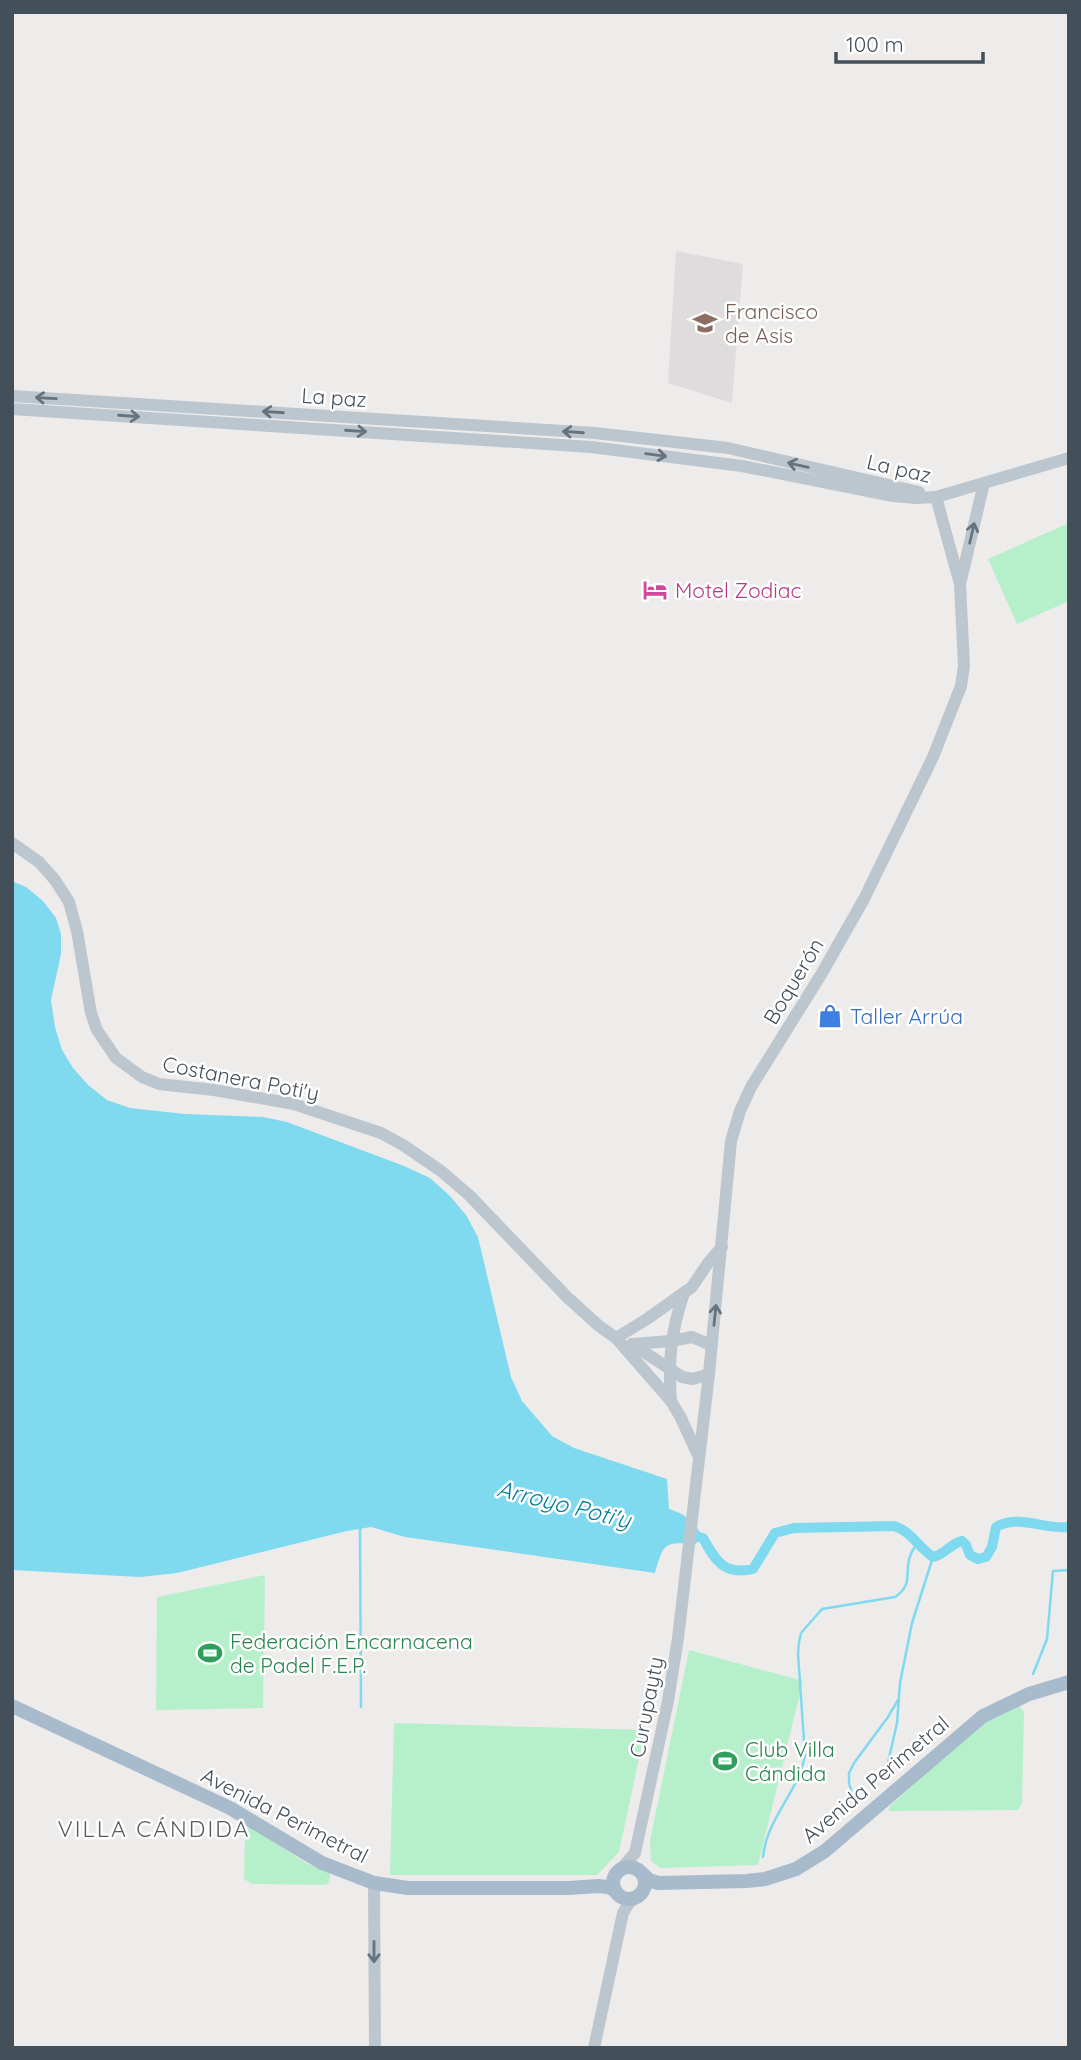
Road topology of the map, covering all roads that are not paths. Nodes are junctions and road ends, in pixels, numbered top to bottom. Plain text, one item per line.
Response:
1 (12, 396) edge
2 (12, 409) edge
3 (1069, 458) edge
4 (984, 483) junction
5 (936, 497) junction
6 (960, 584) junction
7 (12, 842) edge
8 (722, 1247) junction
9 (684, 1292) junction
10 (617, 1338) junction
11 (671, 1341) junction
12 (711, 1345) junction
13 (669, 1370) junction
14 (709, 1374) junction
15 (671, 1401) junction
16 (699, 1456) junction
17 (694, 1502) joint
18 (1069, 1682) edge
19 (12, 1706) edge
20 (635, 1853) junction
21 (641, 1872) junction
22 (617, 1882) junction
23 (374, 1883) junction
24 (658, 1883) junction
25 (639, 1895) junction
26 (623, 1913) junction
27 (375, 2048) edge
28 (594, 2048) edge

5 -> 1 street, La paz
2 -> 5 street, La paz
3 - 4 street
4 - 5 street
6 -> 4 street
5 - 6 street, Boquerón
6 - 8 street, Boquerón
7 - 10 street, Costanera Poti'y
8 - 9 street
12 -> 8 street, Boquerón
9 - 10 street
9 - 11 street
10 - 15 street, Costanera Poti'y
11 - 12 street
11 - 13 street
11 - 13 street
12 - 14 street, Boquerón
13 - 14 street
13 - 15 street
14 - 16 street, Boquerón
15 - 16 street
16 - 17 street, Boquerón
17 - 20 street, Curupayty
18 - 24 main road, Avenida Perimetral
19 - 23 main road, Avenida Perimetral
20 - 21 street, Curupayty
20 - 22 street, Curupayty
21 - 22 main road, Avenida Perimetral
21 - 24 main road, Avenida Perimetral
21 - 25 main road
22 - 23 main road, Avenida Perimetral
22 - 25 main road, Avenida Perimetral
22 - 26 street
23 -> 27 street
24 - 25 main road, Avenida Perimetral
25 - 26 street
26 - 28 street

